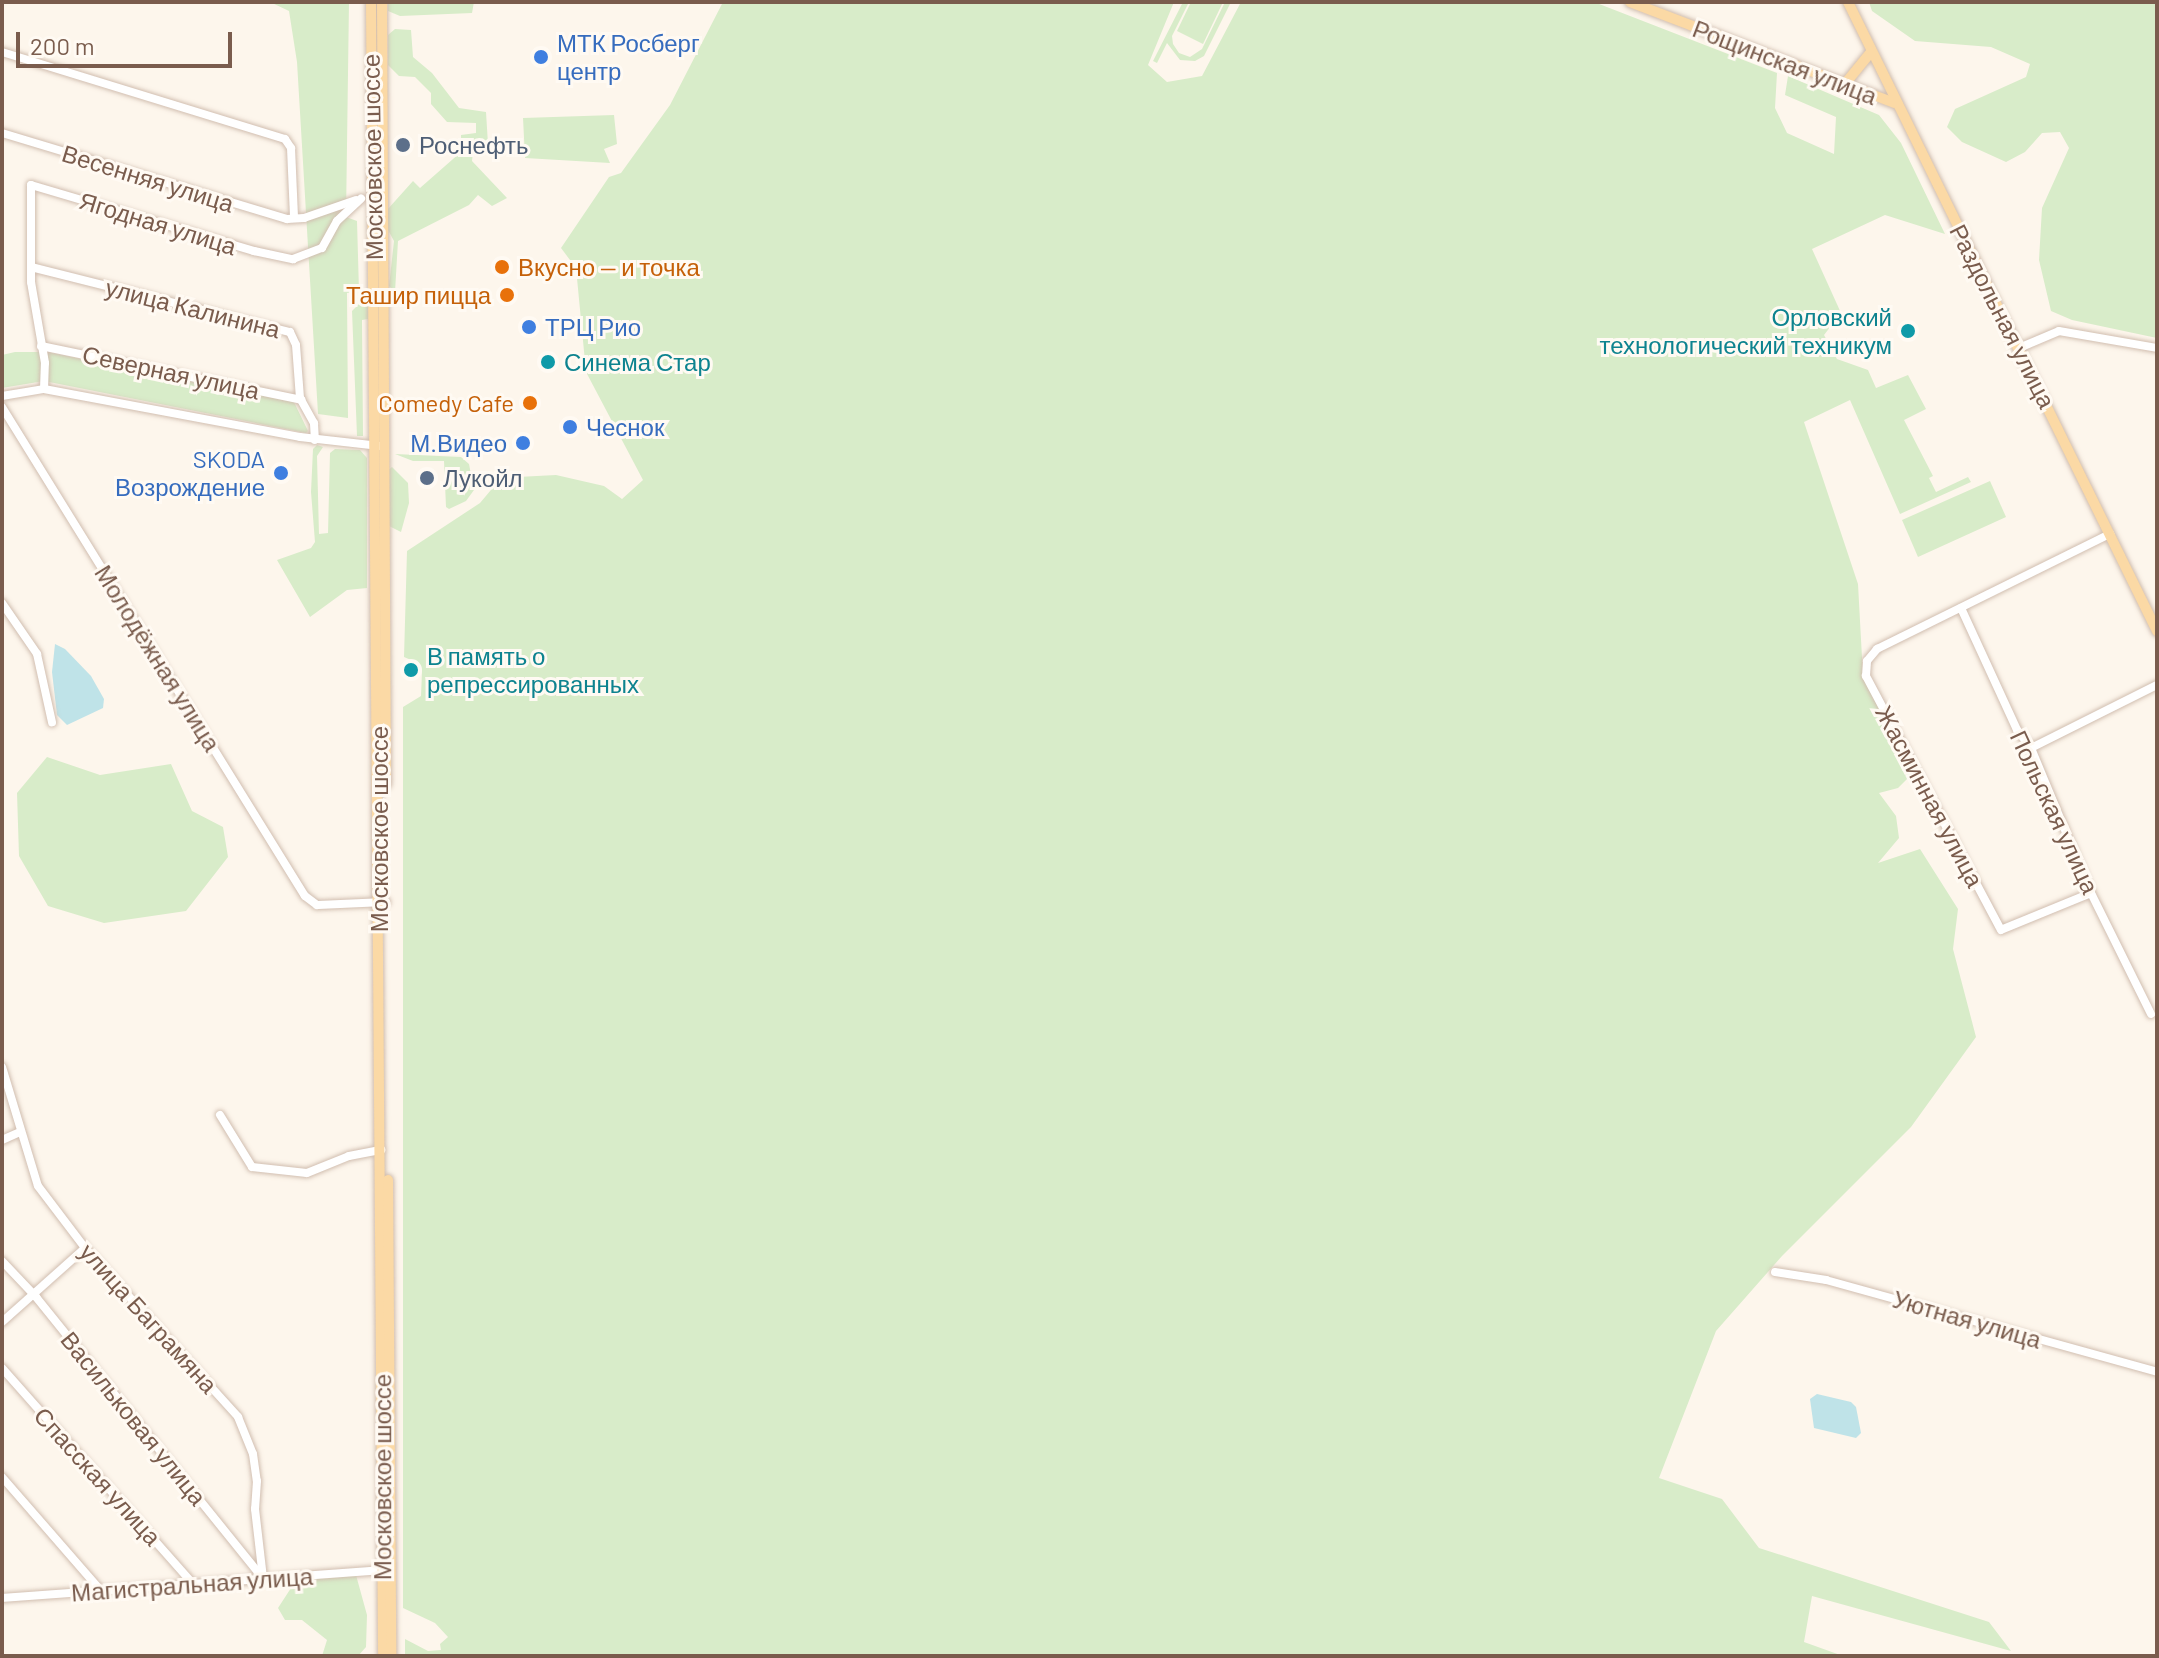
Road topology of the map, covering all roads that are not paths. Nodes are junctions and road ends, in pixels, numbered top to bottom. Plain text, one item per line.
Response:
1 (371, 2) edge
2 (382, 2) edge
3 (1630, 2) edge
4 (1848, 2) edge
5 (2, 52) edge
6 (1871, 52) junction
7 (1844, 85) junction
8 (1895, 103) junction
9 (2, 133) edge
10 (366, 198) junction
11 (294, 216) junction
12 (31, 267) junction
13 (41, 346) junction
14 (2019, 348) junction
15 (2157, 348) edge
16 (44, 389) junction
17 (2, 396) edge
18 (301, 399) junction
19 (2, 407) edge
20 (315, 440) junction
21 (379, 446) junction
22 (2110, 534) junction
23 (2, 603) edge
24 (1961, 608) junction
25 (2157, 631) edge
26 (2157, 685) edge
27 (52, 722) dead end
28 (2031, 748) junction
29 (2091, 893) junction
30 (382, 902) junction
31 (2151, 1014) dead end
32 (2, 1067) edge
33 (220, 1115) dead end
34 (20, 1132) junction
35 (2, 1140) edge
36 (381, 1150) junction
37 (85, 1248) junction
38 (2, 1261) edge
39 (1775, 1272) dead end
40 (32, 1294) junction
41 (2, 1322) edge
42 (2, 1368) edge
43 (2157, 1372) edge
44 (2, 1477) edge
45 (383, 1570) junction
46 (263, 1578) junction
47 (193, 1584) junction
48 (101, 1591) junction
49 (2, 1598) edge
50 (383, 1656) edge
51 (391, 1656) edge

1 - 10 main road, Московское шоссе
2 - 21 main road, Московское шоссе
3 - 7 main road, Рощинская улица
4 - 6 main road, Раздольная улица
5 - 11 street
6 - 7 main road
6 - 8 main road, Раздольная улица
7 - 8 main road, Рощинская улица
8 - 14 main road, Раздольная улица
9 - 11 street, Весенняя улица
10 - 11 street, Весенняя улица
10 - 12 street, Ягодная улица
10 - 21 main road, Московское шоссе
12 - 13 street
12 - 18 street, улица Калинина
13 - 16 street
13 - 18 street, Северная улица
14 - 15 street
14 - 22 main road, Раздольная улица
16 - 17 street
16 - 20 street
18 - 20 street
19 - 30 street, Молодёжная улица
20 - 21 street
21 - 30 main road, Московское шоссе
22 - 24 street
22 - 25 main road, Раздольная улица
23 - 27 street
24 - 28 street, Польская улица
24 - 29 street, Жасминная улица
26 - 28 street
28 - 29 street, Польская улица
29 - 31 street, Польская улица
30 - 36 main road, Московское шоссе
30 - 51 main road, Московское шоссе
32 - 34 street, улица Баграмяна
33 - 36 street
34 - 35 street
34 - 37 street, улица Баграмяна
36 - 45 main road, Московское шоссе
37 - 40 street
37 - 46 street, улица Баграмяна
38 - 40 street, Васильковая улица
39 - 43 street, Уютная улица
40 - 41 street
40 - 46 street, Васильковая улица
42 - 47 street, Спасская улица
44 - 48 street
45 - 46 street, Магистральная улица
45 - 50 main road, Московское шоссе
46 - 47 street, Магистральная улица
47 - 48 street, Магистральная улица
48 - 49 street, Магистральная улица

